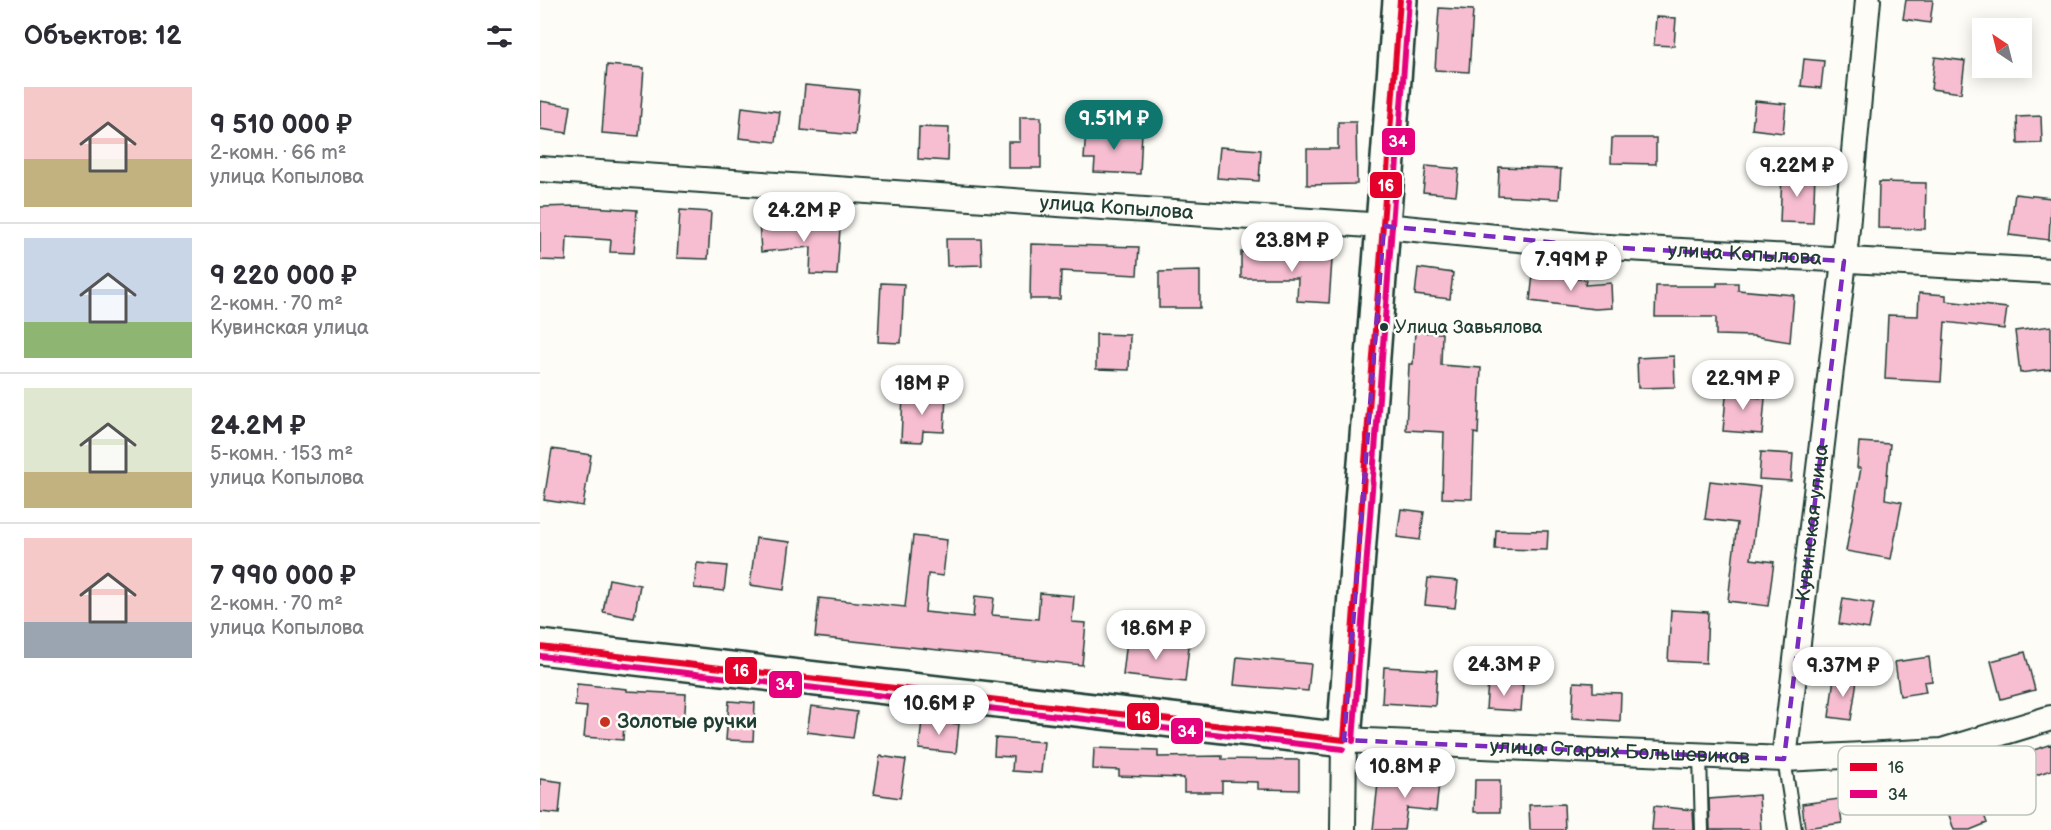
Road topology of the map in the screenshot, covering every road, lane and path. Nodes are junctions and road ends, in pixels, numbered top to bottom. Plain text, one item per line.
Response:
1 (1400, 0) edge
2 (1868, 0) edge
3 (540, 169) edge
4 (1384, 226) junction
5 (1844, 261) junction
6 (2051, 271) edge
7 (540, 647) edge
8 (2051, 718) edge
9 (1344, 740) junction
10 (1959, 746) edge
11 (1700, 756) junction
12 (1838, 756) edge
13 (1784, 759) junction
14 (1343, 830) edge
15 (1702, 830) edge
16 (1795, 830) edge

1 - 4 main road
2 - 5 street, Кувинская улица
3 - 4 street, улица Копылова
4 - 5 street, улица Копылова
4 - 9 main road
5 - 6 street, улица Копылова
5 - 13 street, Кувинская улица
7 - 9 main road, улица Старых Большевиков
8 - 10 street, улица Старых Большевиков
9 - 11 street, улица Старых Большевиков
9 - 14 street
11 - 13 street, улица Старых Большевиков
11 - 15 lane
12 - 13 street, улица Старых Большевиков
13 - 16 lane

